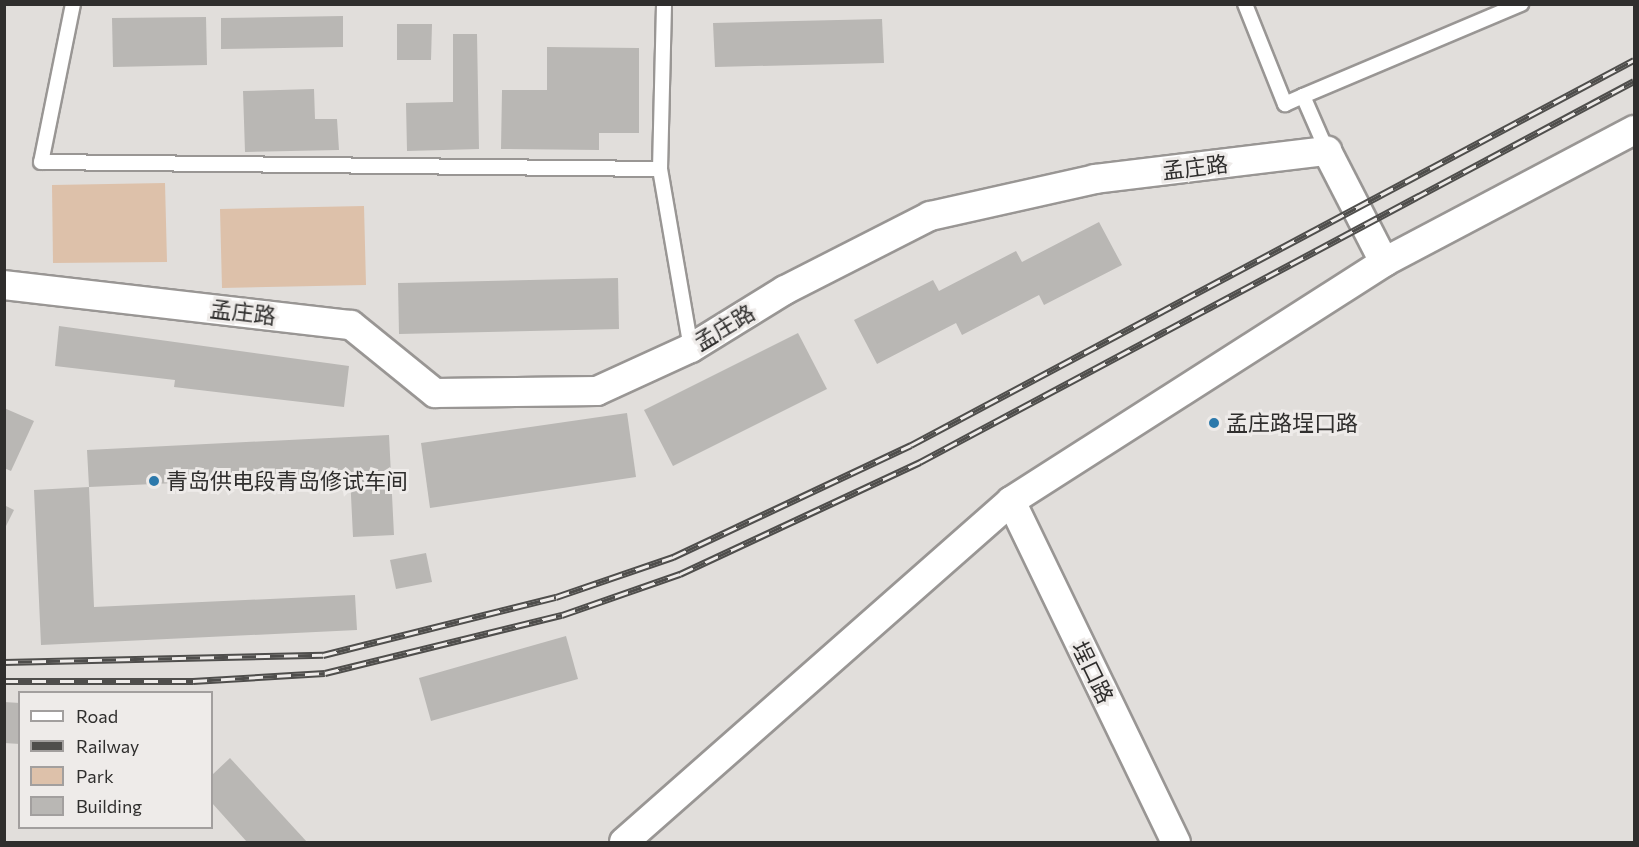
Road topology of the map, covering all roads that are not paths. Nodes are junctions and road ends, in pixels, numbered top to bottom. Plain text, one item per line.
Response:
1 (73, 4) edge
2 (664, 4) edge
3 (1245, 4) edge
4 (1521, 4) edge
5 (1303, 96) junction
6 (1635, 130) edge
7 (1327, 151) junction
8 (660, 169) junction
9 (1384, 262) junction
10 (4, 285) edge
11 (691, 348) junction
12 (1011, 501) junction
13 (624, 843) edge
14 (1176, 843) edge

1 - 8 lane
2 - 8 lane
3 - 5 lane
4 - 5 lane
5 - 7 lane
6 - 9 street
7 - 9 street
7 - 11 street, 孟庄路
8 - 11 lane
9 - 12 street
10 - 11 street, 孟庄路
12 - 13 street
12 - 14 street, 埕口路

